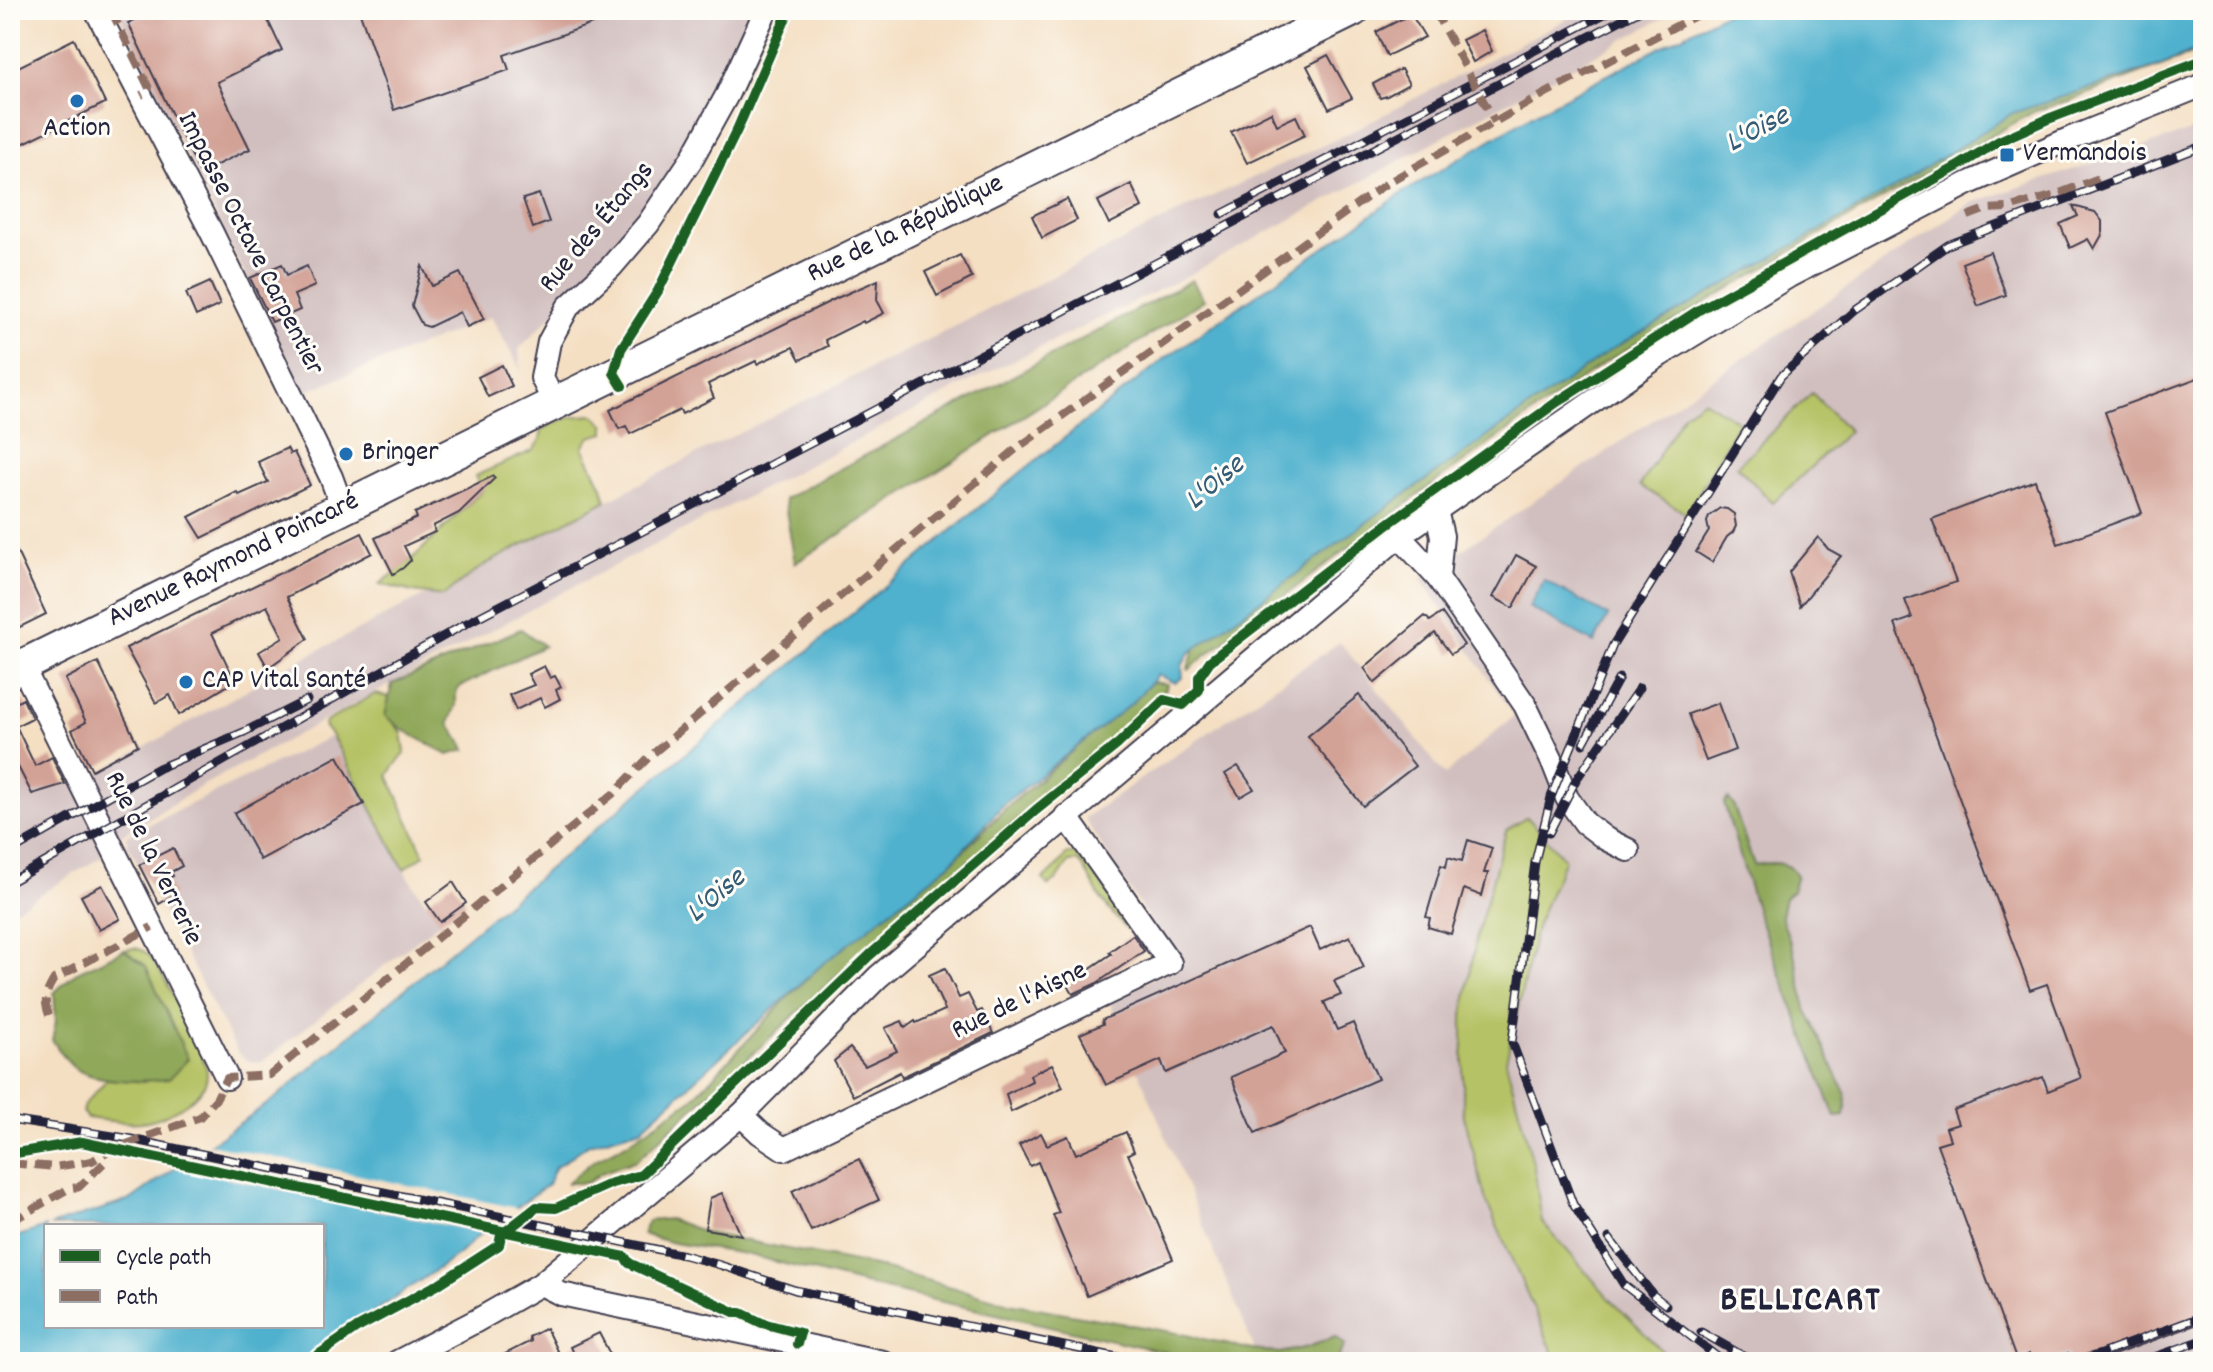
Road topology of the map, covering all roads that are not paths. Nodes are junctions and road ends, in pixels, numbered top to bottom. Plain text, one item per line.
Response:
1 (96, 10) edge
2 (766, 10) edge
3 (1353, 10) edge
4 (2203, 85) edge
5 (554, 402) junction
6 (458, 450) joint
7 (342, 507) junction
8 (1436, 510) junction
9 (1399, 536) junction
10 (1438, 578) junction
11 (16, 669) edge
12 (1066, 816) junction
13 (1628, 850) dead end
14 (227, 1078) dead end
15 (741, 1115) junction
16 (541, 1284) junction
17 (397, 1362) edge
18 (883, 1362) edge

1 - 7 street, Impasse Octave Carpentier
2 - 5 street, Rue des Étangs
3 - 5 main road, Rue de la République
4 - 8 street
5 - 6 main road, Rue de la République
6 - 7 main road, Avenue Raymond Poincaré
7 - 11 main road, Avenue Raymond Poincaré
8 - 9 street
8 - 10 street
9 - 10 street
9 - 12 street
10 - 13 street
11 - 14 street, Rue de la Verrerie
12 - 15 street
12 - 15 street, Rue de l'Aisne
15 - 16 street
16 - 17 street
16 - 18 street

